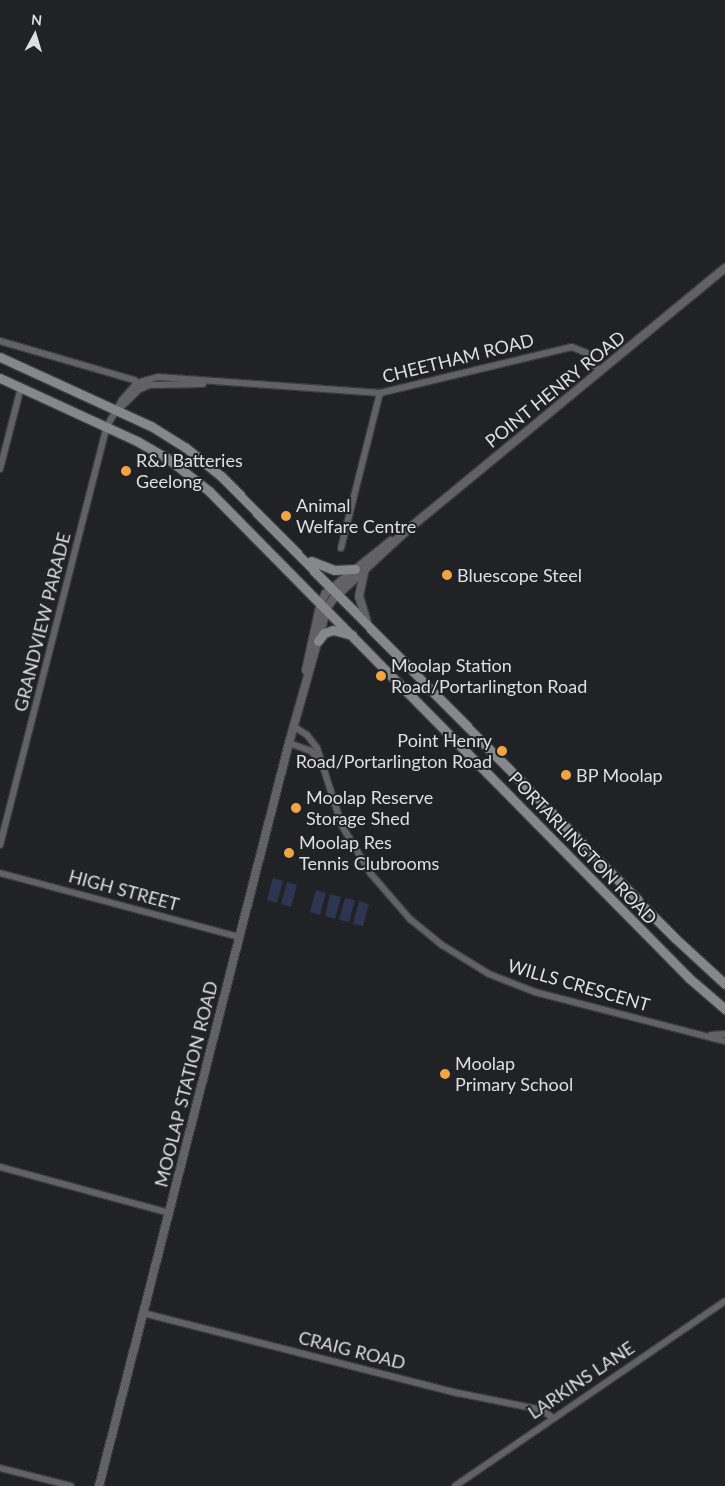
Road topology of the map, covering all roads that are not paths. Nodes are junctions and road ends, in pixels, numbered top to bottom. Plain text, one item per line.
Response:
1 (725, 268) edge
2 (0, 341) edge
3 (0, 357) edge
4 (600, 372) junction
5 (0, 378) edge
6 (140, 385) junction
7 (21, 387) junction
8 (380, 393) junction
9 (118, 410) junction
10 (107, 426) junction
11 (0, 470) edge
12 (404, 533) junction
13 (340, 548) dead end
14 (303, 556) junction
15 (355, 569) junction
16 (366, 569) junction
17 (336, 590) junction
18 (324, 605) junction
19 (367, 622) junction
20 (354, 637) junction
21 (318, 640) junction
22 (303, 689) junction
23 (293, 726) junction
24 (289, 744) junction
25 (320, 762) junction
26 (0, 845) edge
27 (0, 873) edge
28 (239, 937) junction
29 (725, 984) edge
30 (725, 1009) edge
31 (700, 1034) junction
32 (725, 1034) edge
33 (725, 1041) edge
34 (0, 1167) edge
35 (169, 1212) junction
36 (725, 1301) edge
37 (144, 1313) junction
38 (553, 1418) junction
39 (0, 1468) edge
40 (71, 1486) edge
41 (99, 1486) edge
42 (455, 1486) edge

1 - 4 street, POINT HENRY ROAD
2 - 6 street
3 - 9 main road, PORTARLINGTON ROAD
4 - 8 street, CHEETHAM ROAD
4 - 12 street, POINT HENRY ROAD
5 - 7 main road, PORTARLINGTON ROAD
6 - 8 street, CHEETHAM ROAD
6 - 9 street
7 - 10 main road, PORTARLINGTON ROAD
7 - 11 street
8 - 13 street
9 - 10 street, GRANDVIEW PARADE
9 - 14 main road, PORTARLINGTON ROAD
10 - 18 main road, PORTARLINGTON ROAD
10 - 26 street, GRANDVIEW PARADE
12 - 15 street, POINT HENRY ROAD
12 - 16 street, POINT HENRY ROAD
14 - 15 main road
14 - 17 main road, PORTARLINGTON ROAD
15 - 17 street, POINT HENRY ROAD
16 - 17 street, POINT HENRY ROAD
16 - 19 street
17 - 18 street, POINT HENRY ROAD
17 - 19 main road, PORTARLINGTON ROAD
18 - 20 main road, PORTARLINGTON ROAD
18 - 21 street, MOOLAP STATION ROAD
18 - 22 street, MOOLAP STATION ROAD
19 - 29 main road, PORTARLINGTON ROAD
20 - 21 main road
20 - 30 main road, PORTARLINGTON ROAD
21 - 22 street, MOOLAP STATION ROAD
22 - 23 street, MOOLAP STATION ROAD
23 - 24 street, MOOLAP STATION ROAD
23 - 25 street, WILLS CRESCENT
24 - 25 street
24 - 28 street, MOOLAP STATION ROAD
25 - 31 street, WILLS CRESCENT
27 - 28 street, HIGH STREET
28 - 35 street, MOOLAP STATION ROAD
31 - 32 street, WILLS CRESCENT
31 - 33 street, WILLS CRESCENT
34 - 35 street
35 - 37 street, MOOLAP STATION ROAD
36 - 38 street, LARKINS LANE
37 - 38 street, CRAIG ROAD
37 - 41 street, MOOLAP STATION ROAD
38 - 42 street, LARKINS LANE
39 - 40 street

